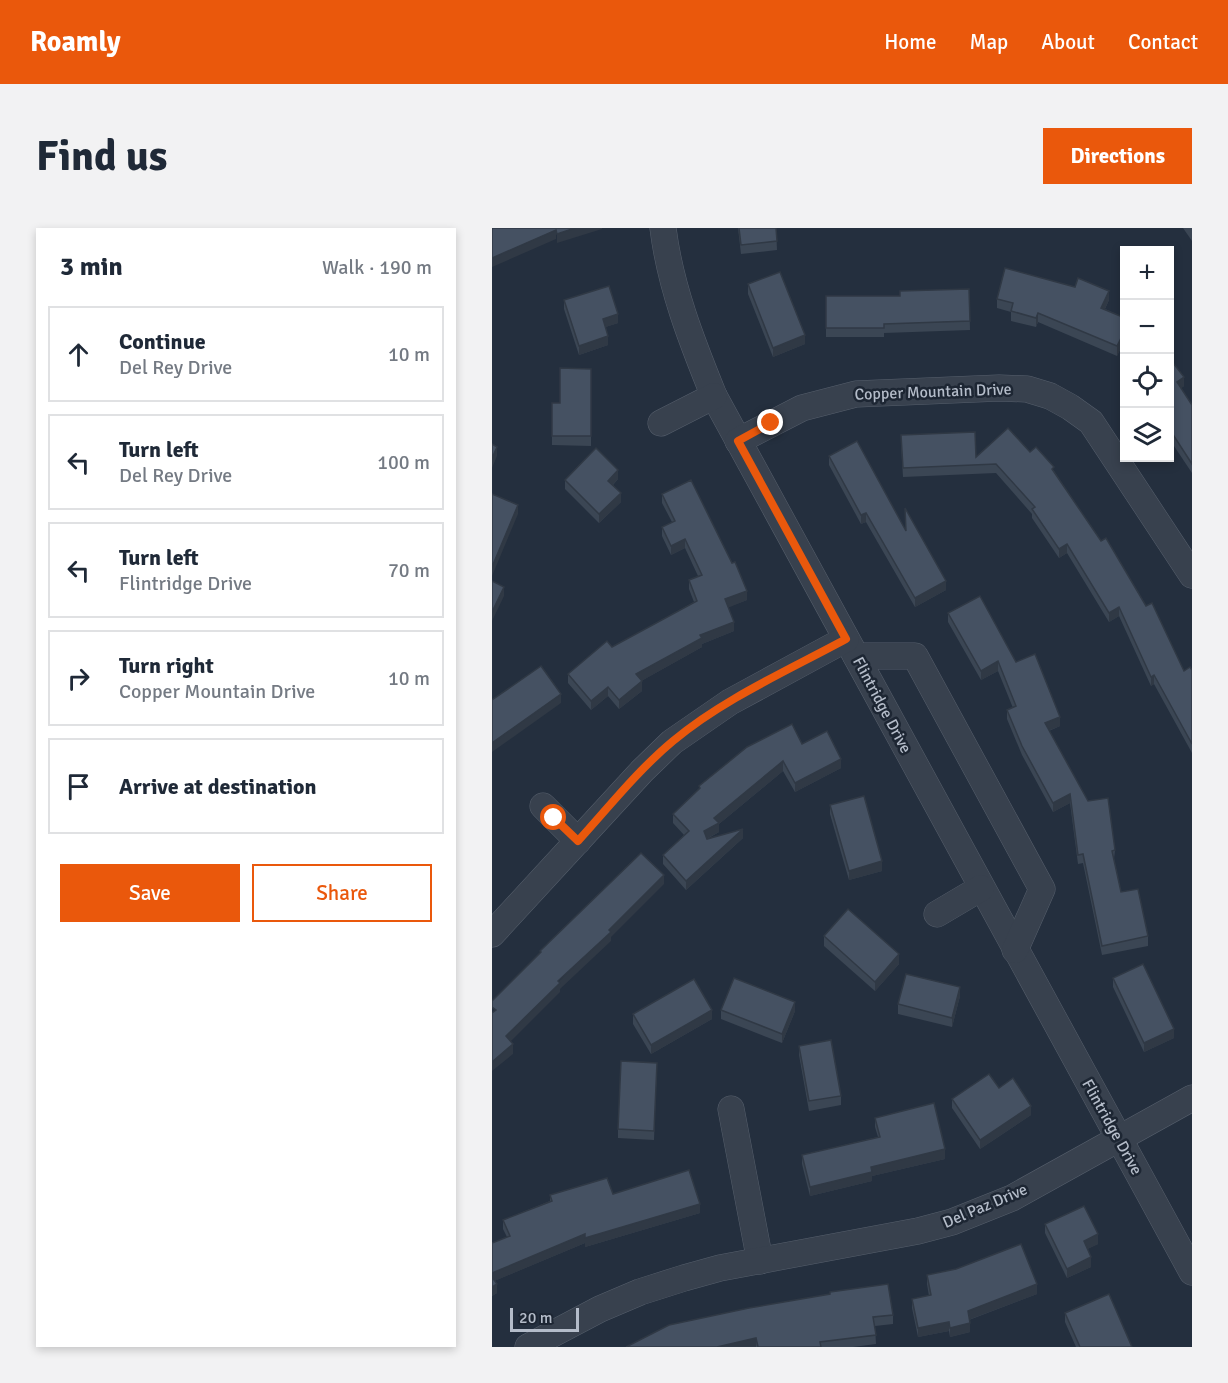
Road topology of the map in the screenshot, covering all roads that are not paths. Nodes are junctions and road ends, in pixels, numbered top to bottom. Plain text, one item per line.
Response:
1 (663, 228) edge
2 (714, 396) junction
3 (661, 423) dead end
4 (738, 441) junction
5 (1192, 575) edge
6 (851, 647) junction
7 (543, 806) dead end
8 (578, 841) junction
9 (981, 888) junction
10 (937, 914) dead end
11 (492, 934) edge
12 (1015, 950) junction
13 (1192, 1098) edge
14 (731, 1109) dead end
15 (1118, 1139) junction
16 (760, 1261) junction
17 (1192, 1272) edge
18 (528, 1347) edge

1 - 2 street, Flintridge Drive
2 - 3 street
2 - 4 street, Flintridge Drive
4 - 5 street, Copper Mountain Drive
4 - 6 street, Flintridge Drive
6 - 8 street
6 - 9 street, Flintridge Drive
6 - 12 street
7 - 8 street
8 - 11 street
9 - 10 street
9 - 12 street, Flintridge Drive
12 - 15 street, Flintridge Drive
13 - 15 street, Del Paz Drive
14 - 16 street
15 - 16 street, Del Paz Drive
15 - 17 street, Flintridge Drive
16 - 18 street, Del Paz Drive

